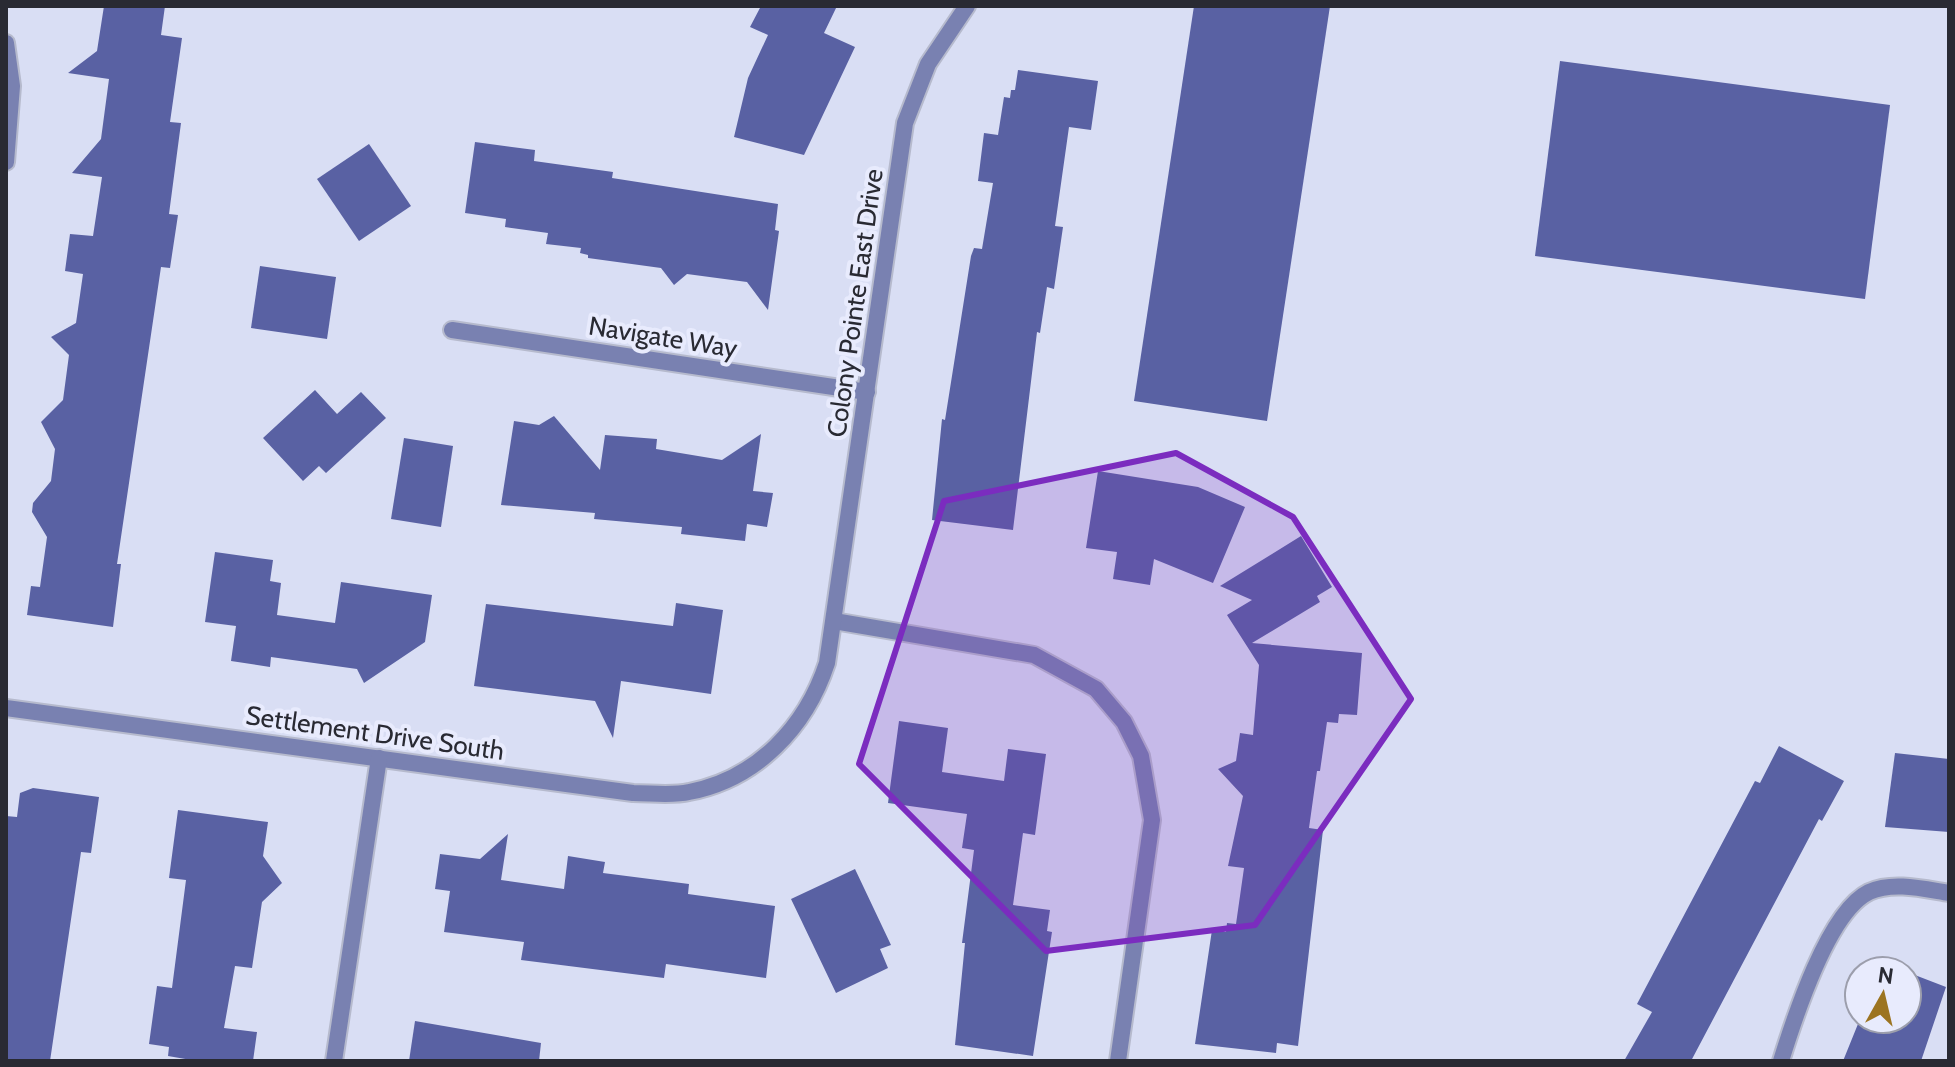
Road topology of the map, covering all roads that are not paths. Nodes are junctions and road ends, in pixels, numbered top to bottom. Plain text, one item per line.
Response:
1 (967, 6) edge
2 (6, 43) edge
3 (6, 162) edge
4 (452, 330) dead end
5 (867, 392) junction
6 (834, 621) junction
7 (6, 708) edge
8 (379, 758) junction
9 (734, 774) joint
10 (1949, 893) edge
11 (334, 1061) edge
12 (1118, 1061) edge
13 (1781, 1061) edge

1 - 5 street, Colony Pointe East Drive
2 - 3 street
4 - 5 street, Navigate Way
5 - 6 street, Colony Pointe East Drive
6 - 9 street, Colony Pointe East Drive
6 - 12 street
7 - 8 street, Settlement Drive South
8 - 9 street, Settlement Drive South
8 - 11 street
10 - 13 street

